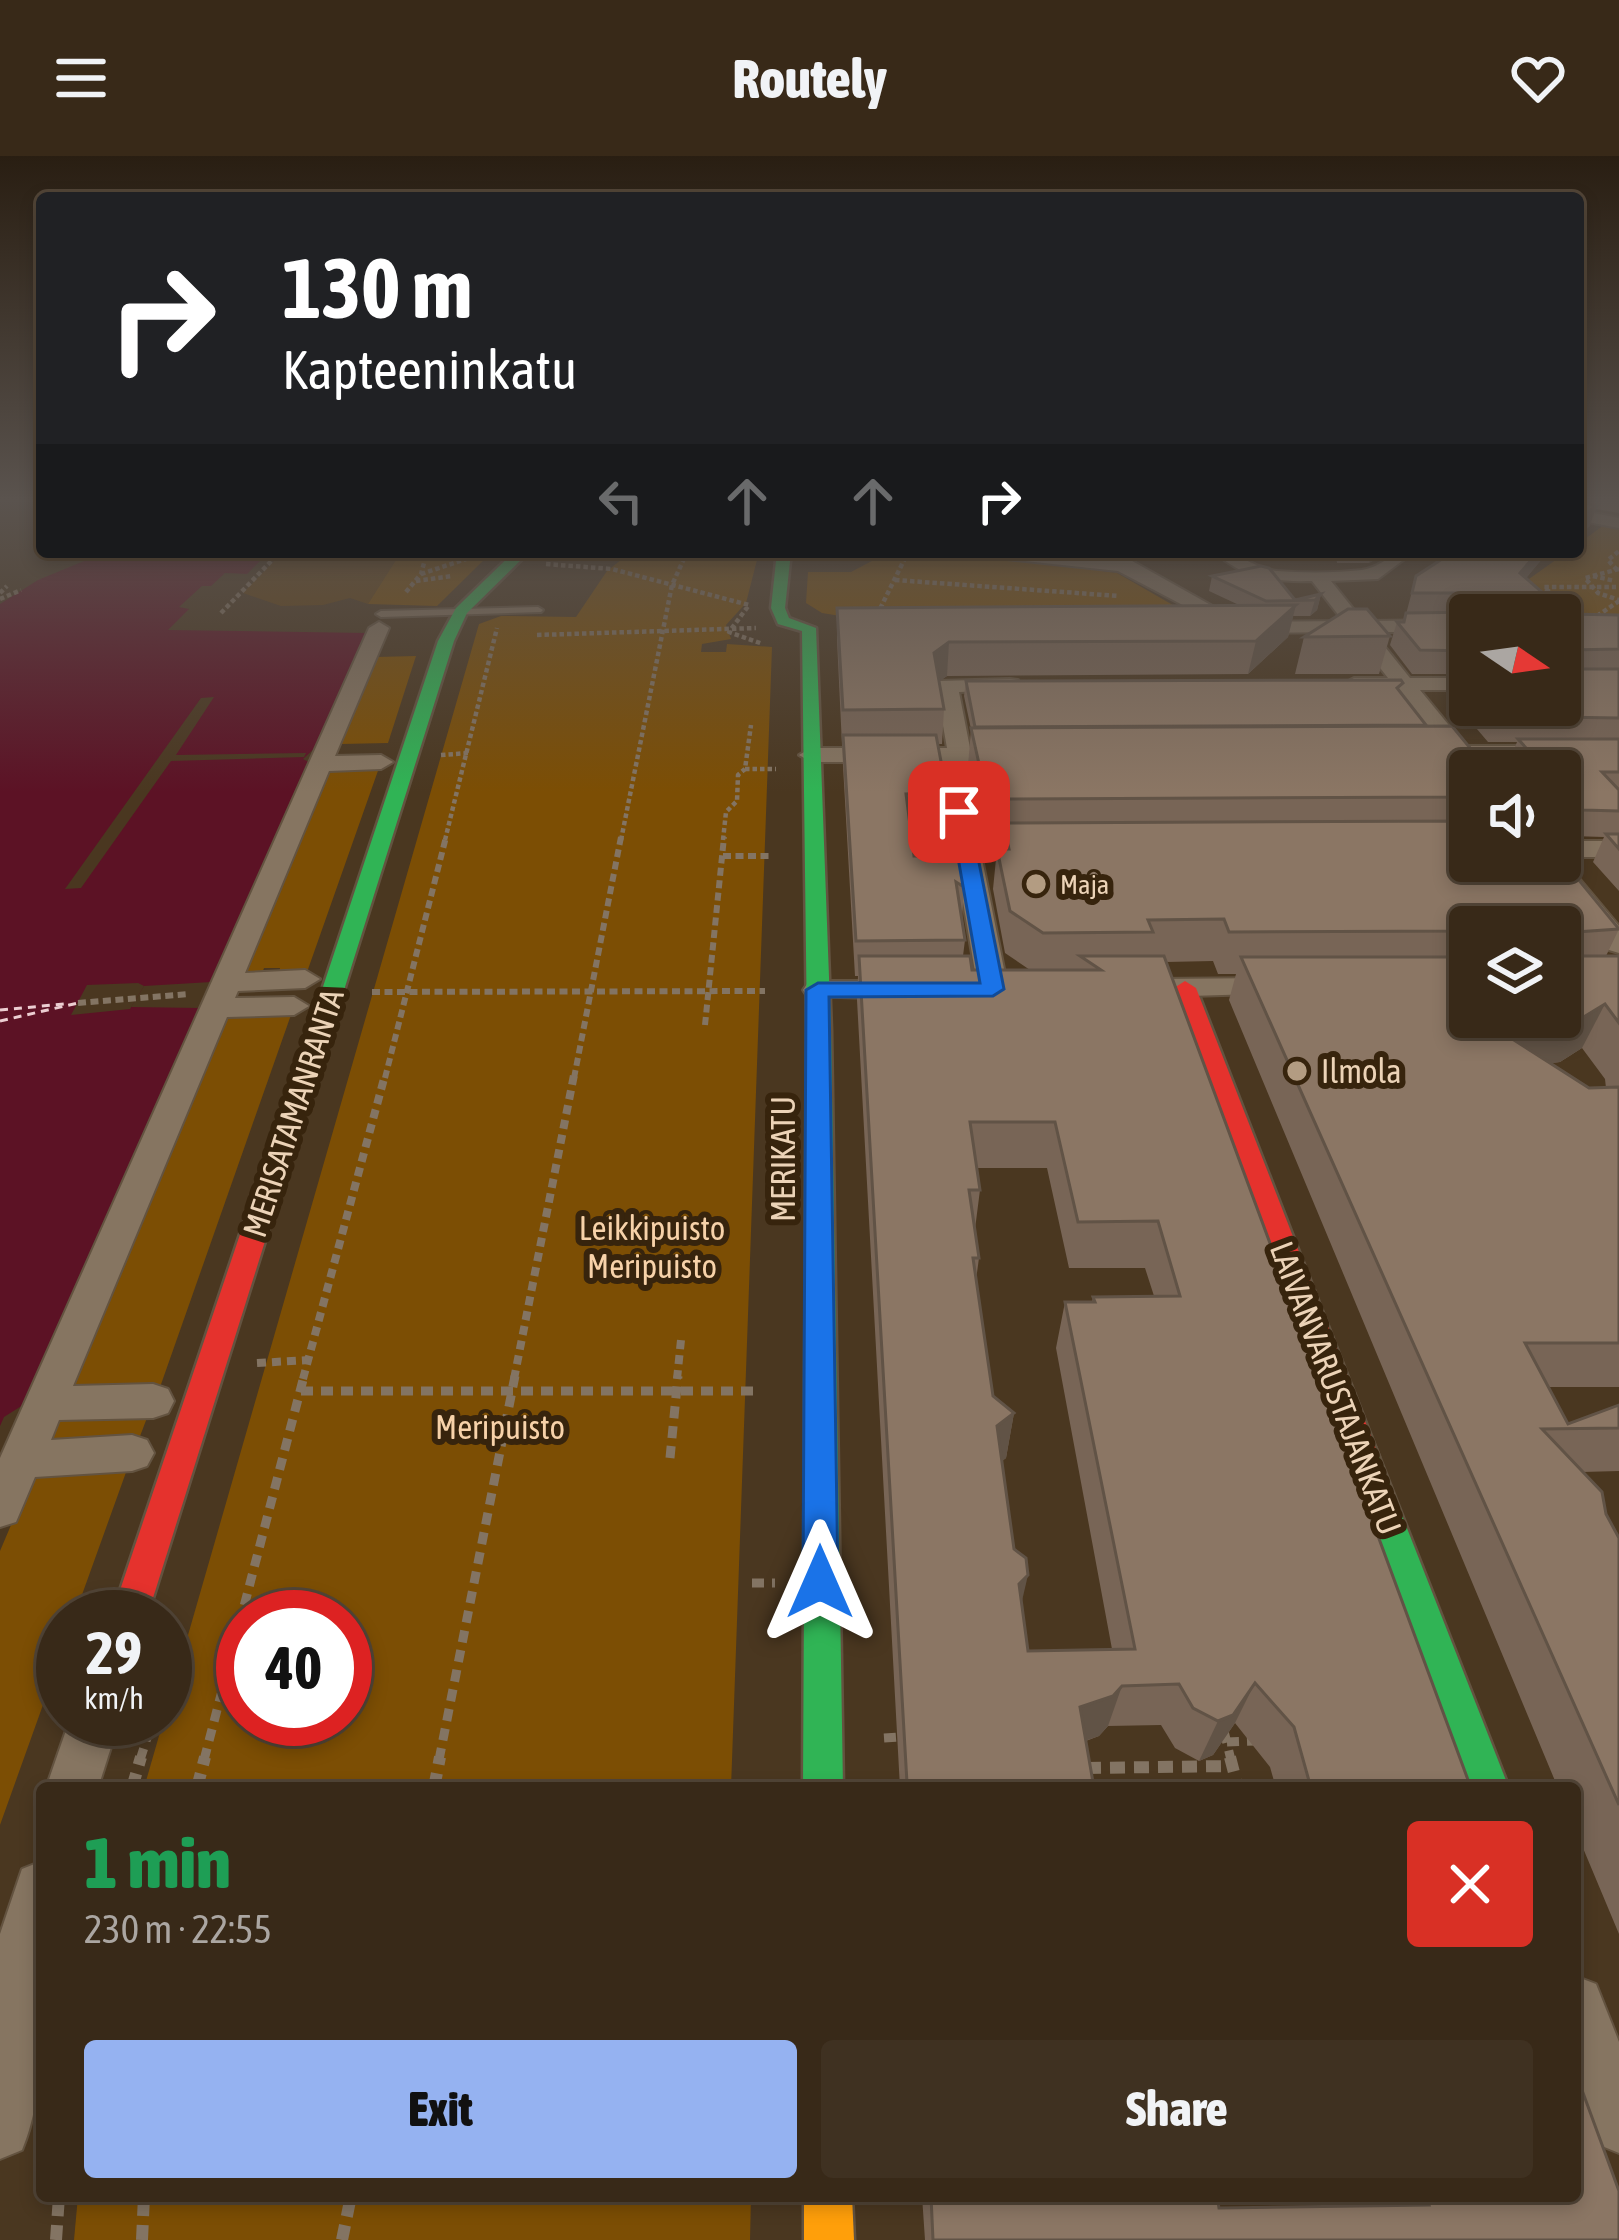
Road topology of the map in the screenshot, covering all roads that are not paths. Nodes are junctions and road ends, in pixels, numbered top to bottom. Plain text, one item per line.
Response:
1 (478, 597) edge
2 (779, 597) edge
3 (1180, 597) edge
4 (1334, 597) edge
5 (538, 610) dead end
6 (460, 611) junction
7 (382, 619) joint
8 (1356, 626) junction
9 (1449, 626) edge
10 (1186, 627) edge
11 (1236, 627) junction
12 (1334, 684) edge
13 (1403, 684) junction
14 (1449, 684) edge
15 (1038, 685) edge
16 (1457, 750) edge
17 (384, 753) dead end
18 (1399, 753) edge
19 (1619, 753) edge
20 (320, 755) junction
21 (811, 755) junction
22 (954, 755) junction
23 (1045, 755) edge
24 (1581, 755) edge
25 (1449, 760) edge
26 (1581, 849) edge
27 (1619, 849) edge
28 (967, 850) junction
29 (1084, 850) edge
30 (1567, 882) edge
31 (1619, 944) edge
32 (1324, 987) edge
33 (1116, 988) edge
34 (1184, 988) junction
35 (818, 990) junction
36 (299, 993) dead end
37 (214, 994) junction
38 (153, 1401) dead end
39 (26, 1430) edge
40 (132, 1453) dead end
41 (0, 1508) edge
42 (138, 1590) edge
43 (86, 1746) edge
44 (74, 1782) edge
45 (824, 1782) edge
46 (1487, 1782) edge
47 (36, 1909) edge
48 (1581, 2021) edge
49 (1619, 2122) edge
50 (0, 2128) edge
51 (828, 2202) edge
52 (829, 2240) edge

1 - 6 street, MERISATAMANRANTA
2 - 21 street, MERIKATU
3 - 11 street
4 - 8 street
5 - 6 lane
6 - 7 lane
6 - 42 street, MERISATAMANRANTA
7 - 20 street
8 - 9 street
8 - 11 street
8 - 13 street
10 - 11 street
12 - 13 street
13 - 14 street
13 - 16 street
15 - 22 street
17 - 20 street
18 - 25 street
19 - 24 street
20 - 37 street
21 - 22 street
21 - 35 street, MERIKATU
22 - 23 street
22 - 28 street
26 - 27 street
28 - 29 street
28 - 35 street
30 - 31 street
32 - 34 street
33 - 34 street
34 - 46 street, LAIVANVARUSTAJANKATU
35 - 45 street, MERIKATU
36 - 37 street
37 - 39 street
38 - 39 street
39 - 40 street
39 - 41 street
43 - 44 street
47 - 50 street
48 - 49 street
51 - 52 street

